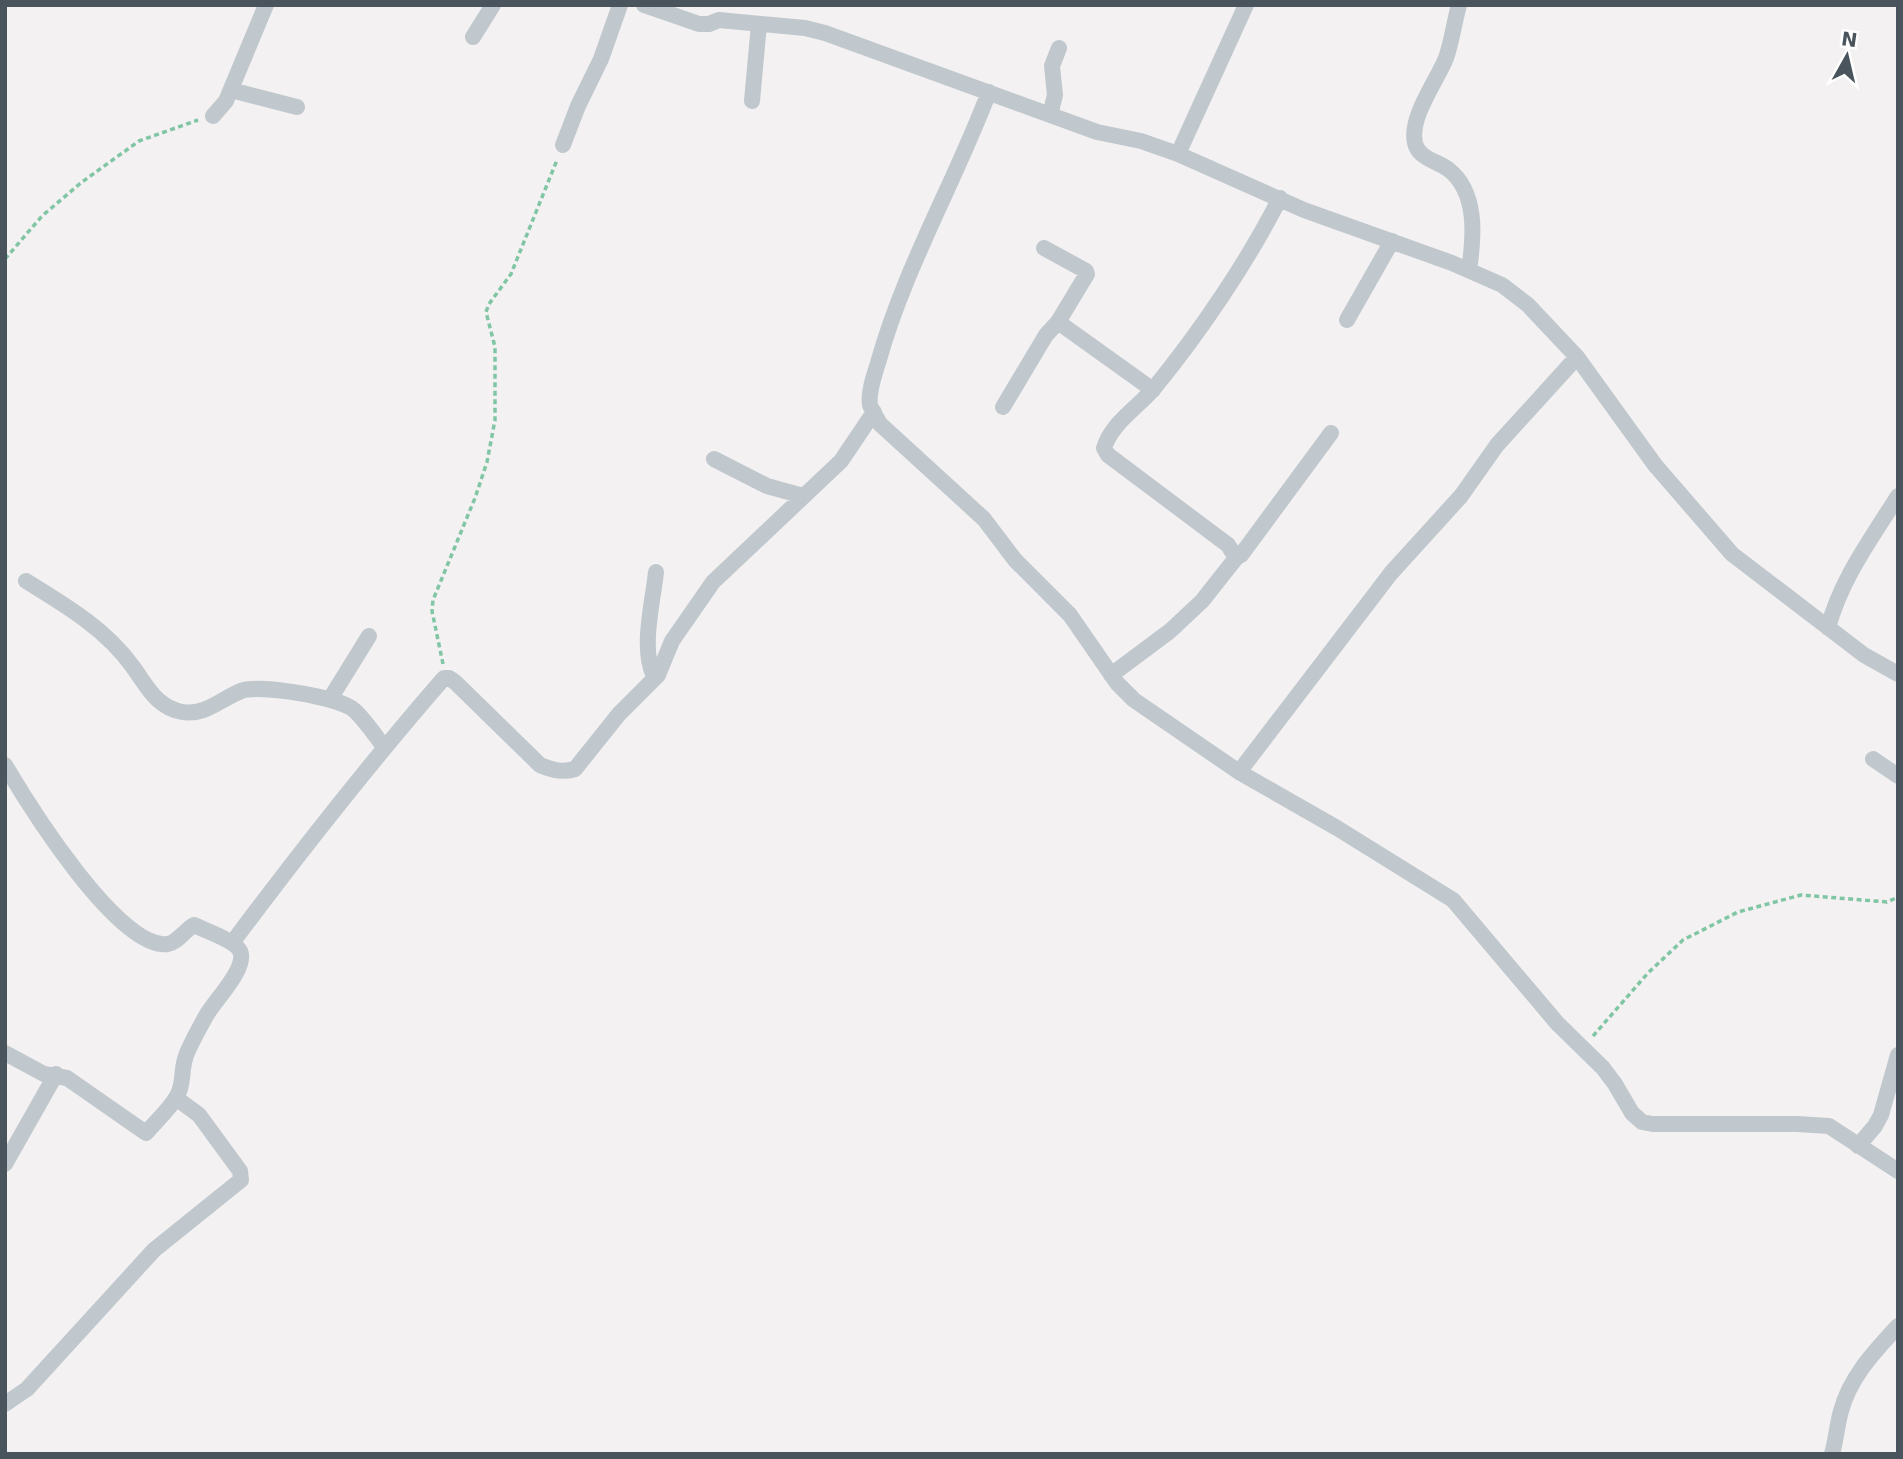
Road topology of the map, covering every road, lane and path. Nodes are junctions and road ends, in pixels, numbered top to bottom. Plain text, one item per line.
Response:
1 (266, 5) edge
2 (493, 5) edge
3 (620, 5) edge
4 (643, 5) edge
5 (1246, 5) edge
6 (1459, 5) edge
7 (684, 12) edge
8 (759, 24) junction
9 (473, 37) dead end
10 (1059, 48) dead end
11 (231, 89) junction
12 (989, 92) junction
13 (752, 102) dead end
14 (297, 107) dead end
15 (1050, 115) junction
16 (213, 116) joint
17 (563, 145) joint
18 (1178, 154) junction
19 (1280, 198) junction
20 (1392, 241) junction
21 (1044, 248) dead end
22 (5, 259) edge
23 (1469, 270) junction
24 (1347, 320) dead end
25 (1058, 322) junction
26 (1577, 357) junction
27 (1153, 390) junction
28 (1003, 407) dead end
29 (874, 412) junction
30 (1331, 433) dead end
31 (715, 459) dead end
32 (803, 496) junction
33 (1898, 496) edge
34 (1236, 558) junction
35 (656, 572) dead end
36 (26, 581) dead end
37 (1828, 628) junction
38 (369, 636) dead end
39 (1898, 674) edge
40 (658, 675) junction
41 (1111, 675) junction
42 (446, 678) junction
43 (330, 699) junction
44 (384, 747) junction
45 (1873, 759) dead end
46 (5, 765) edge
47 (1239, 772) junction
48 (1898, 776) edge
49 (1898, 897) edge
50 (232, 943) junction
51 (1583, 1049) junction
52 (5, 1053) edge
53 (1898, 1055) edge
54 (56, 1074) junction
55 (176, 1098) junction
56 (1858, 1146) junction
57 (5, 1164) edge
58 (1898, 1171) edge
59 (1898, 1326) edge
60 (5, 1404) edge
61 (1832, 1454) edge

1 - 11 street
2 - 9 street
3 - 17 street
4 - 7 street
5 - 18 street
6 - 23 street
7 - 8 street
8 - 12 street
8 - 13 street
10 - 15 street
11 - 14 street
11 - 16 street
12 - 15 street
12 - 29 street
15 - 18 street
16 - 22 path
17 - 42 path
18 - 19 street
19 - 20 street
19 - 27 street
20 - 23 street
20 - 24 street
21 - 25 street
23 - 26 street
25 - 27 street
25 - 28 street
26 - 37 street
26 - 47 street
27 - 34 street
29 - 32 street
29 - 41 street
30 - 34 street
31 - 32 street
32 - 40 street
33 - 37 street
34 - 41 street
35 - 40 street
36 - 43 street
37 - 39 street
38 - 43 street
40 - 42 street
41 - 47 street
42 - 44 street
43 - 44 street
44 - 50 street
45 - 48 street
46 - 50 street
47 - 51 street
49 - 51 path
50 - 55 street
51 - 56 street
52 - 54 street
53 - 56 street
54 - 55 street
54 - 57 street
55 - 60 street
56 - 58 street
59 - 61 street

